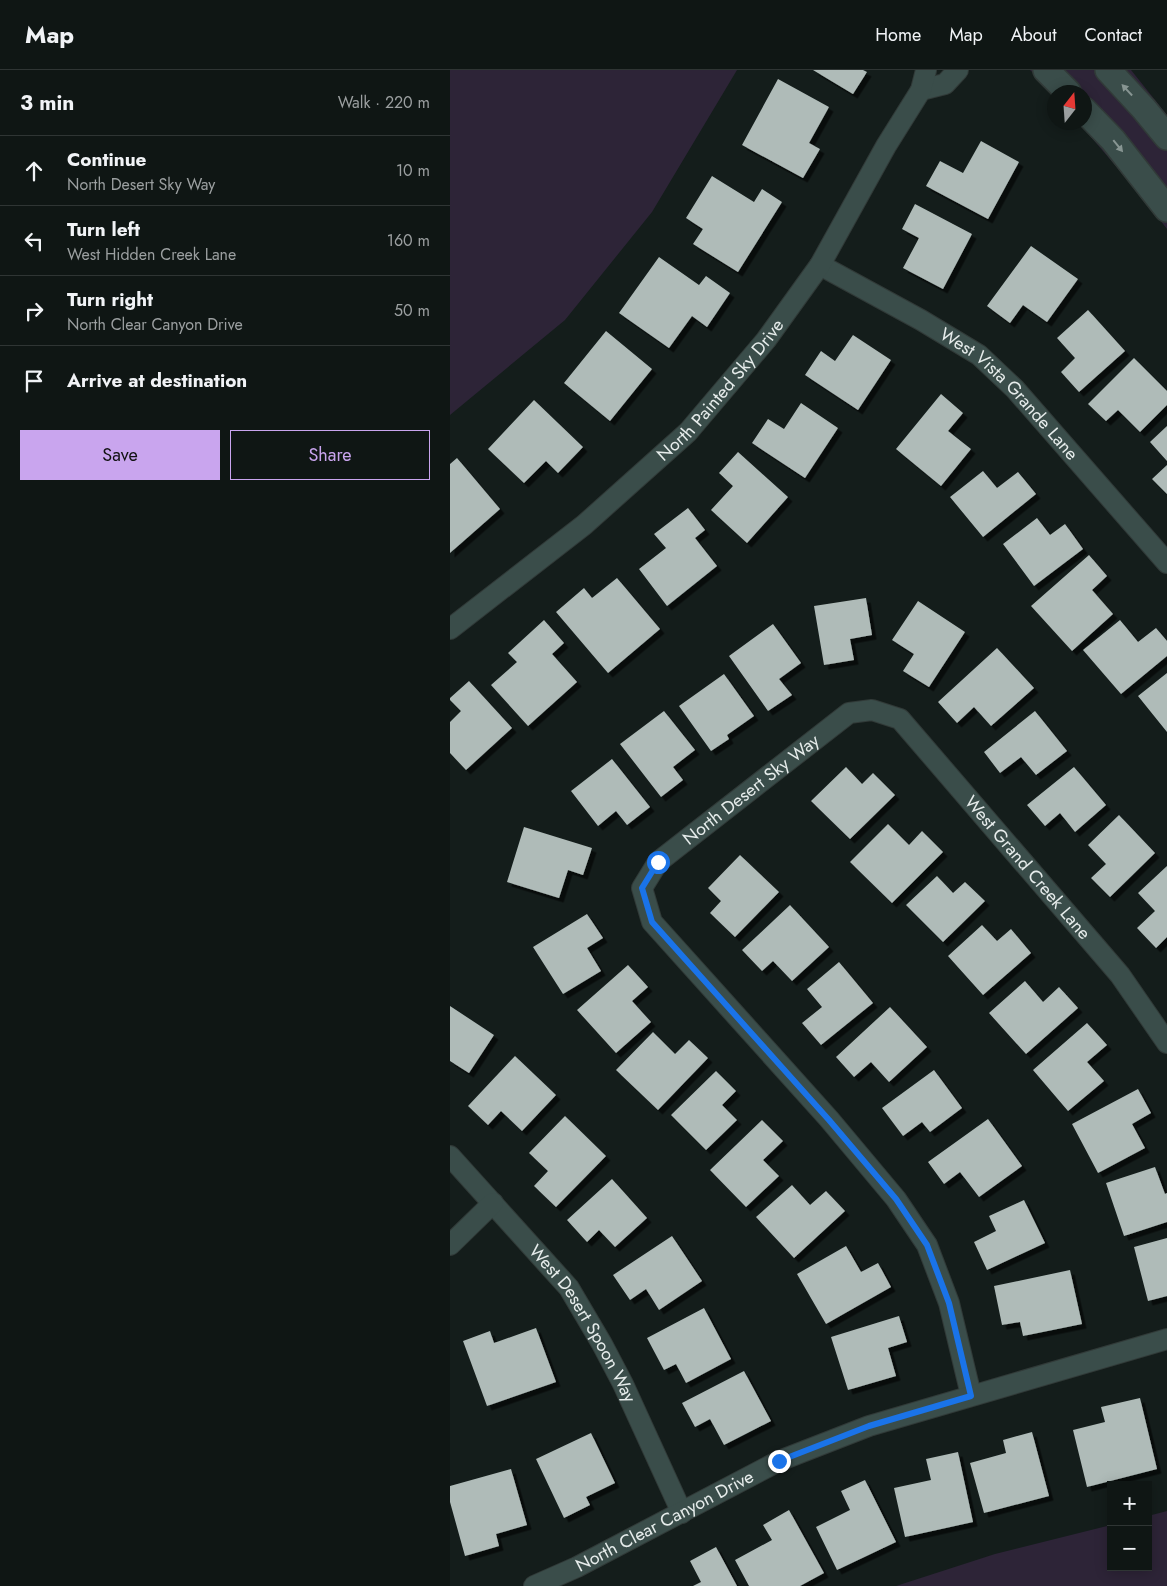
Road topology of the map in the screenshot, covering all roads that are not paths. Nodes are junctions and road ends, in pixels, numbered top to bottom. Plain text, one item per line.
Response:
1 (926, 70) edge
2 (958, 70) edge
3 (1046, 70) edge
4 (1108, 70) edge
5 (1061, 85) edge
6 (921, 90) junction
7 (1092, 118) edge
8 (1167, 137) edge
9 (1167, 209) edge
10 (820, 265) junction
11 (1167, 562) edge
12 (450, 629) edge
13 (872, 710) joint
14 (1167, 1044) edge
15 (450, 1156) edge
16 (493, 1203) junction
17 (450, 1245) edge
18 (1167, 1339) edge
19 (971, 1396) junction
20 (682, 1513) junction
21 (534, 1586) edge

1 - 6 street, North Painted Sky Drive
2 - 6 street
3 - 5 street
8 -> 4 street
6 - 10 street, North Painted Sky Drive
7 -> 9 street
10 - 11 street, West Vista Grande Lane
10 - 12 street, North Painted Sky Drive
13 - 14 street, West Grand Creek Lane
13 - 19 street, North Desert Sky Way
15 - 16 street, West Desert Spoon Way
16 - 17 street
16 - 20 street, West Desert Spoon Way
18 - 19 street, North Clear Canyon Drive
19 - 20 street, North Clear Canyon Drive
20 - 21 street, North Clear Canyon Drive

